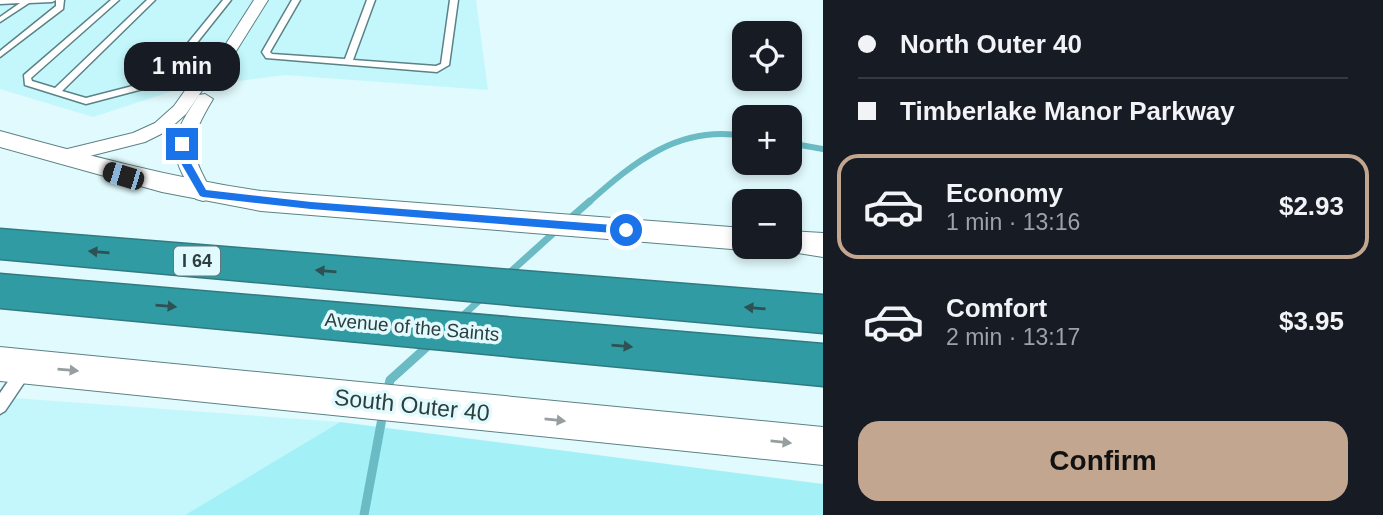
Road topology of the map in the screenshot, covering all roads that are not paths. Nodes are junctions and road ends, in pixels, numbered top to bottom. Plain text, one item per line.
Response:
1 (52, 0) edge
2 (60, 0) edge
3 (115, 0) edge
4 (151, 0) edge
5 (227, 0) edge
6 (261, 0) edge
7 (296, 0) edge
8 (371, 0) edge
9 (454, 0) edge
10 (0, 2) edge
11 (25, 2) junction
12 (0, 20) edge
13 (228, 53) junction
14 (0, 55) edge
15 (348, 62) junction
16 (56, 92) junction
17 (0, 139) edge
18 (62, 157) junction
19 (203, 194) junction
20 (732, 238) edge
21 (802, 243) edge
22 (0, 244) edge
23 (823, 245) edge
24 (0, 291) edge
25 (823, 314) edge
26 (14, 365) edge
27 (823, 365) edge
28 (0, 406) edge
29 (823, 446) edge

1 - 11 lane
2 - 14 lane
3 - 16 lane
4 - 16 lane
5 - 16 lane
6 - 13 street
7 - 15 lane
8 - 15 lane
9 - 15 lane
10 - 11 lane
11 - 12 lane
13 - 18 street
13 - 19 street
17 - 18 street
18 - 19 street
19 - 20 street
21 - 23 street
25 -> 22 highway, I 64
24 -> 27 highway, Avenue of the Saints
26 - 28 lane
26 -> 29 street, South Outer 40

